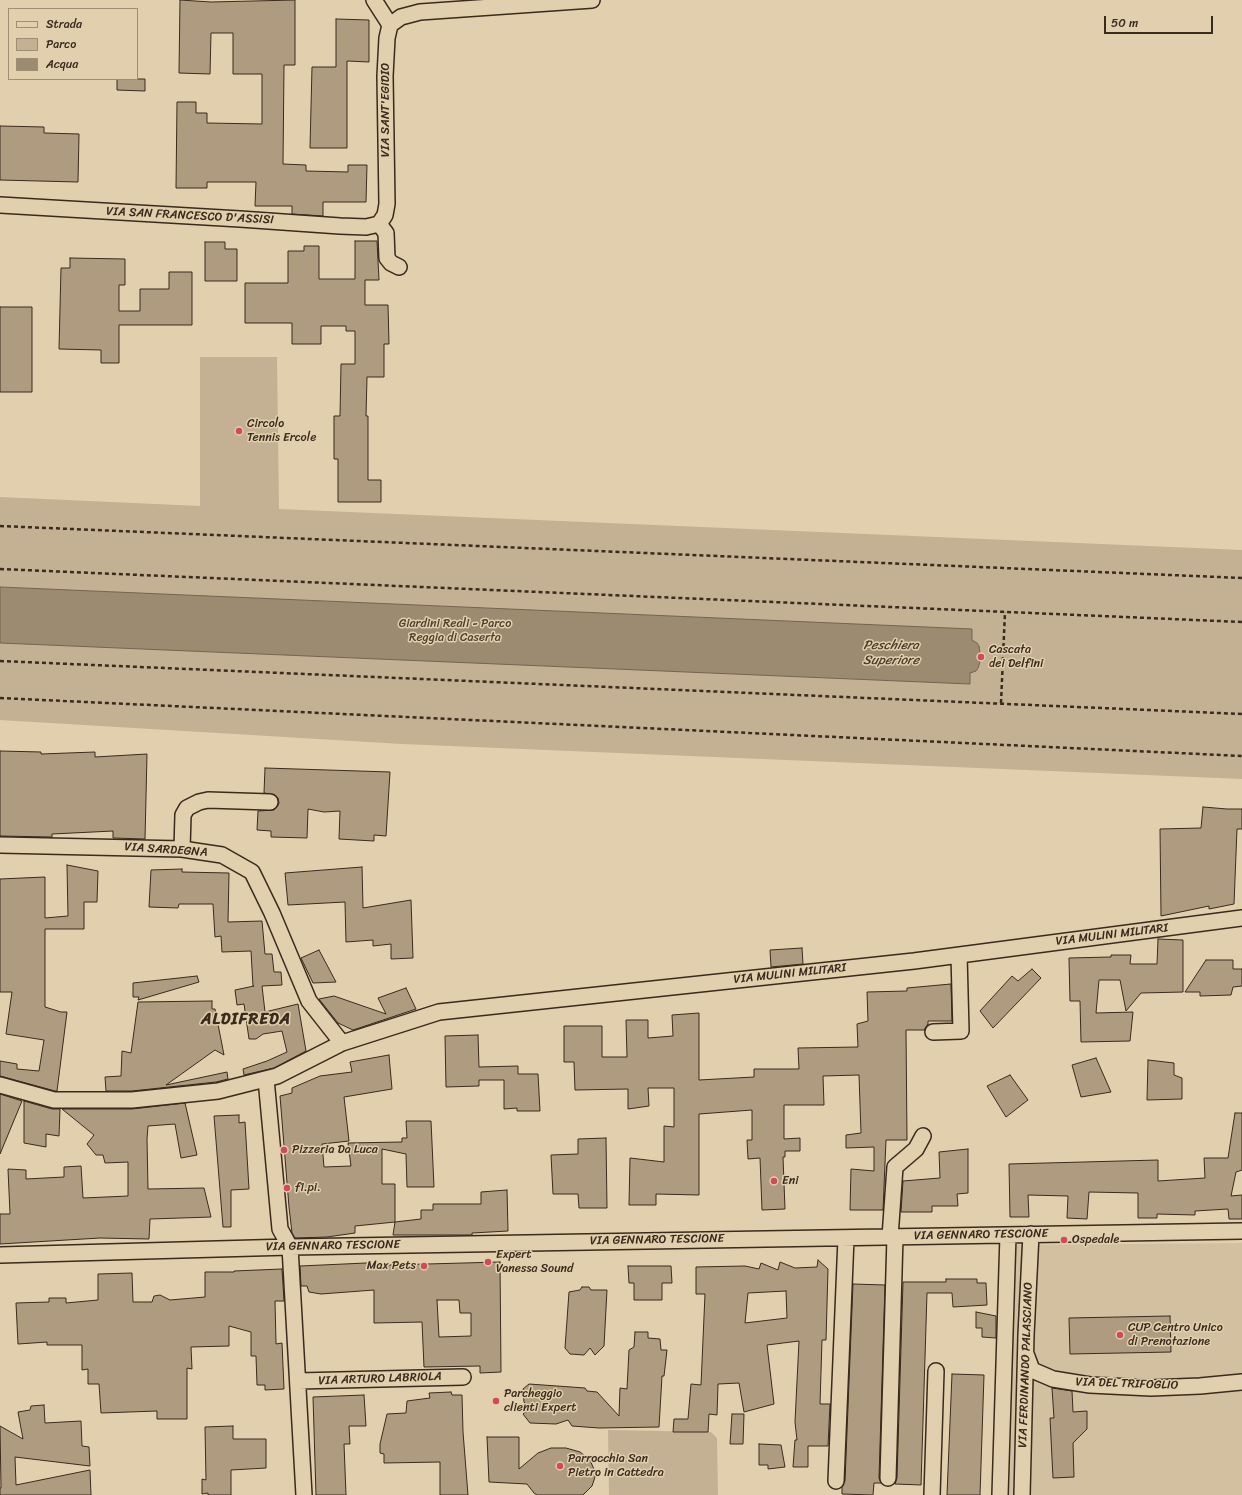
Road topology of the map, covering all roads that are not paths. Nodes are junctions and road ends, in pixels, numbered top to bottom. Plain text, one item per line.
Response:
1 (592, 0) edge
2 (373, 1) edge
3 (390, 25) junction
4 (0, 205) edge
5 (379, 224) junction
6 (399, 267) dead end
7 (270, 802) dead end
8 (0, 845) edge
9 (182, 849) junction
10 (1242, 918) edge
11 (959, 955) junction
12 (933, 1032) dead end
13 (342, 1043) junction
14 (266, 1079) junction
15 (0, 1085) edge
16 (923, 1136) dead end
17 (1242, 1231) edge
18 (1031, 1234) junction
19 (1008, 1235) junction
20 (893, 1237) junction
21 (846, 1238) junction
22 (290, 1246) junction
23 (0, 1255) edge
24 (1026, 1353) junction
25 (936, 1371) dead end
26 (463, 1377) dead end
27 (298, 1381) junction
28 (1242, 1382) edge
29 (888, 1478) dead end
30 (836, 1481) dead end
31 (1023, 1493) edge
32 (304, 1495) edge
33 (932, 1495) edge
34 (1000, 1495) edge

1 - 3 street
2 - 3 street
3 - 5 street, VIA SANT'EGIDIO
4 - 5 street, VIA SAN FRANCESCO D'ASSISI
5 - 6 street
7 - 9 street
8 - 9 street, VIA SARDEGNA
9 - 13 street, VIA SARDEGNA
10 - 11 street, VIA MULINI MILITARI
11 - 12 street
11 - 13 street, VIA MULINI MILITARI
13 - 14 street, VIA MULINI MILITARI
14 - 15 street, VIA MULINI MILITARI
14 - 22 street
16 - 20 street
17 - 18 street, VIA GENNARO TESCIONE
18 - 19 street, VIA GENNARO TESCIONE
18 - 24 street, VIA FERDINANDO PALASCIANO
19 - 20 street, VIA GENNARO TESCIONE
19 - 34 street, VIA FERDINANDO PALASCIANO
20 - 21 street, VIA GENNARO TESCIONE
20 - 29 street
21 - 22 street, VIA GENNARO TESCIONE
21 - 30 street
22 - 23 street, VIA GENNARO TESCIONE
22 - 27 street
24 - 28 street, VIA DEL TRIFOGLIO
24 - 31 street, VIA FERDINANDO PALASCIANO
25 - 33 street
26 - 27 street, VIA ARTURO LABRIOLA
27 - 32 street

